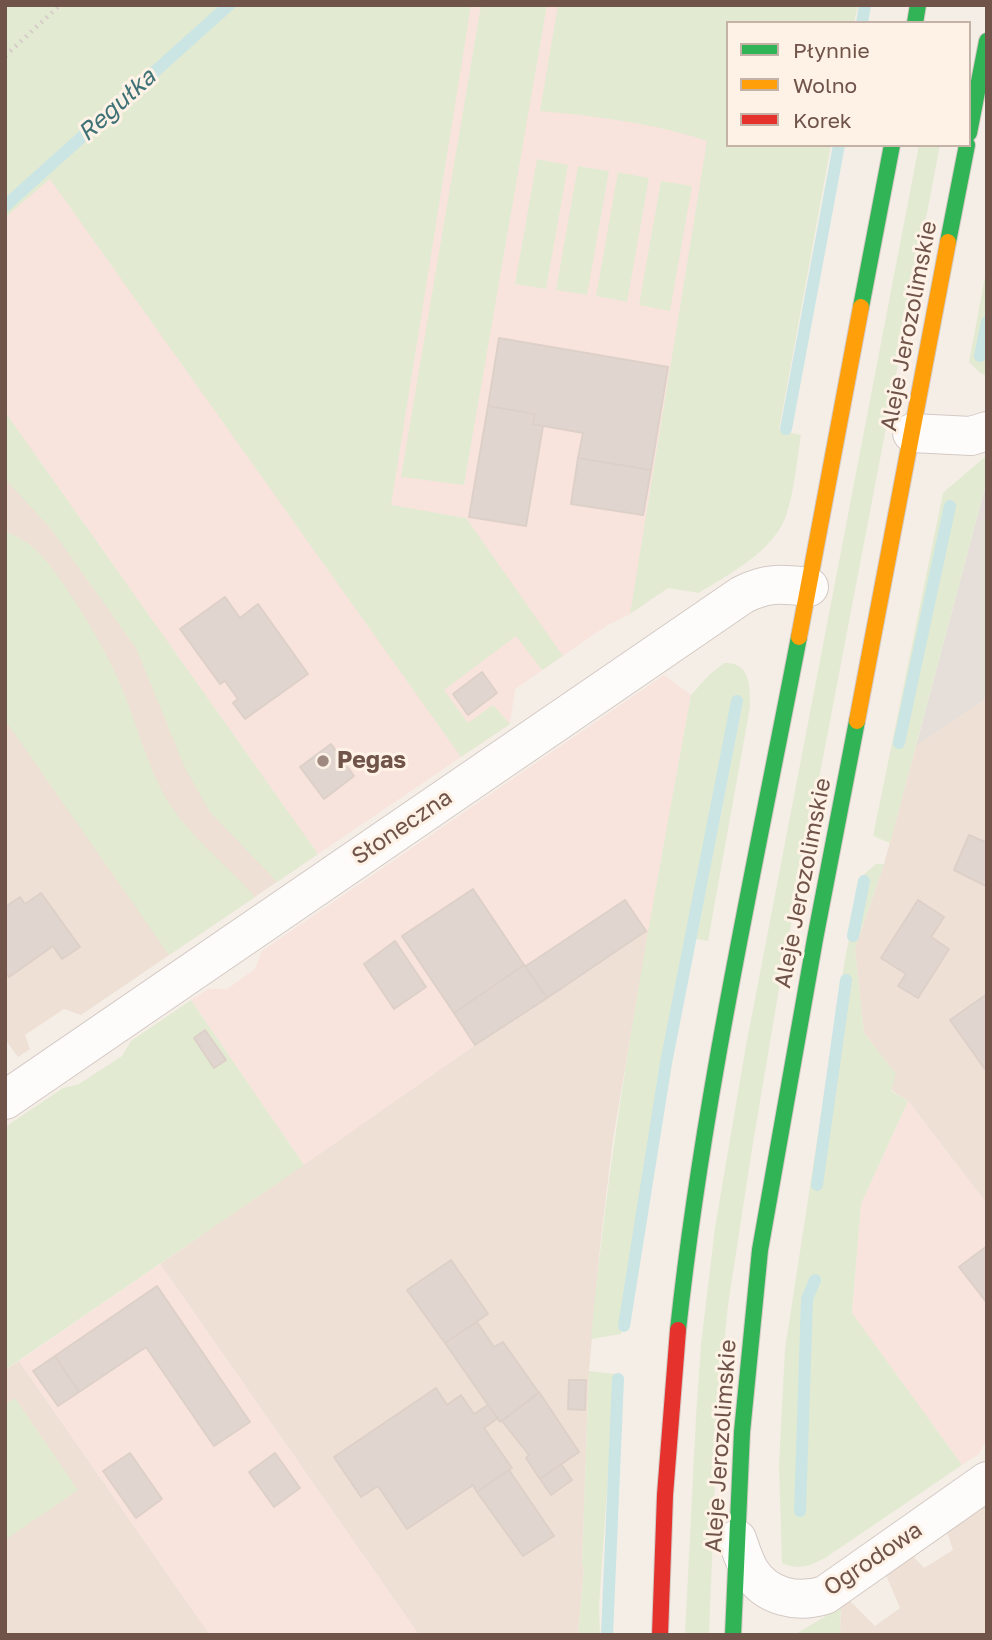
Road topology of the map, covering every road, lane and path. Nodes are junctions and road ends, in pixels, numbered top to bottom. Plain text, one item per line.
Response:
1 (60, 5) edge
2 (987, 41) edge
3 (5, 56) edge
4 (971, 123) edge
5 (892, 147) edge
6 (967, 147) edge
7 (987, 431) edge
8 (912, 433) junction
9 (809, 587) junction
10 (5, 1100) edge
11 (987, 1481) edge
12 (737, 1539) junction
13 (660, 1635) edge
14 (733, 1635) edge

1 - 3 path
2 - 4 main road
5 - 9 main road
6 - 8 main road, Aleje Jerozolimskie
7 - 8 street
8 - 12 main road, Aleje Jerozolimskie
9 - 10 street, Słoneczna
9 - 13 main road
11 - 12 street, Ogrodowa
12 - 14 main road, Aleje Jerozolimskie

